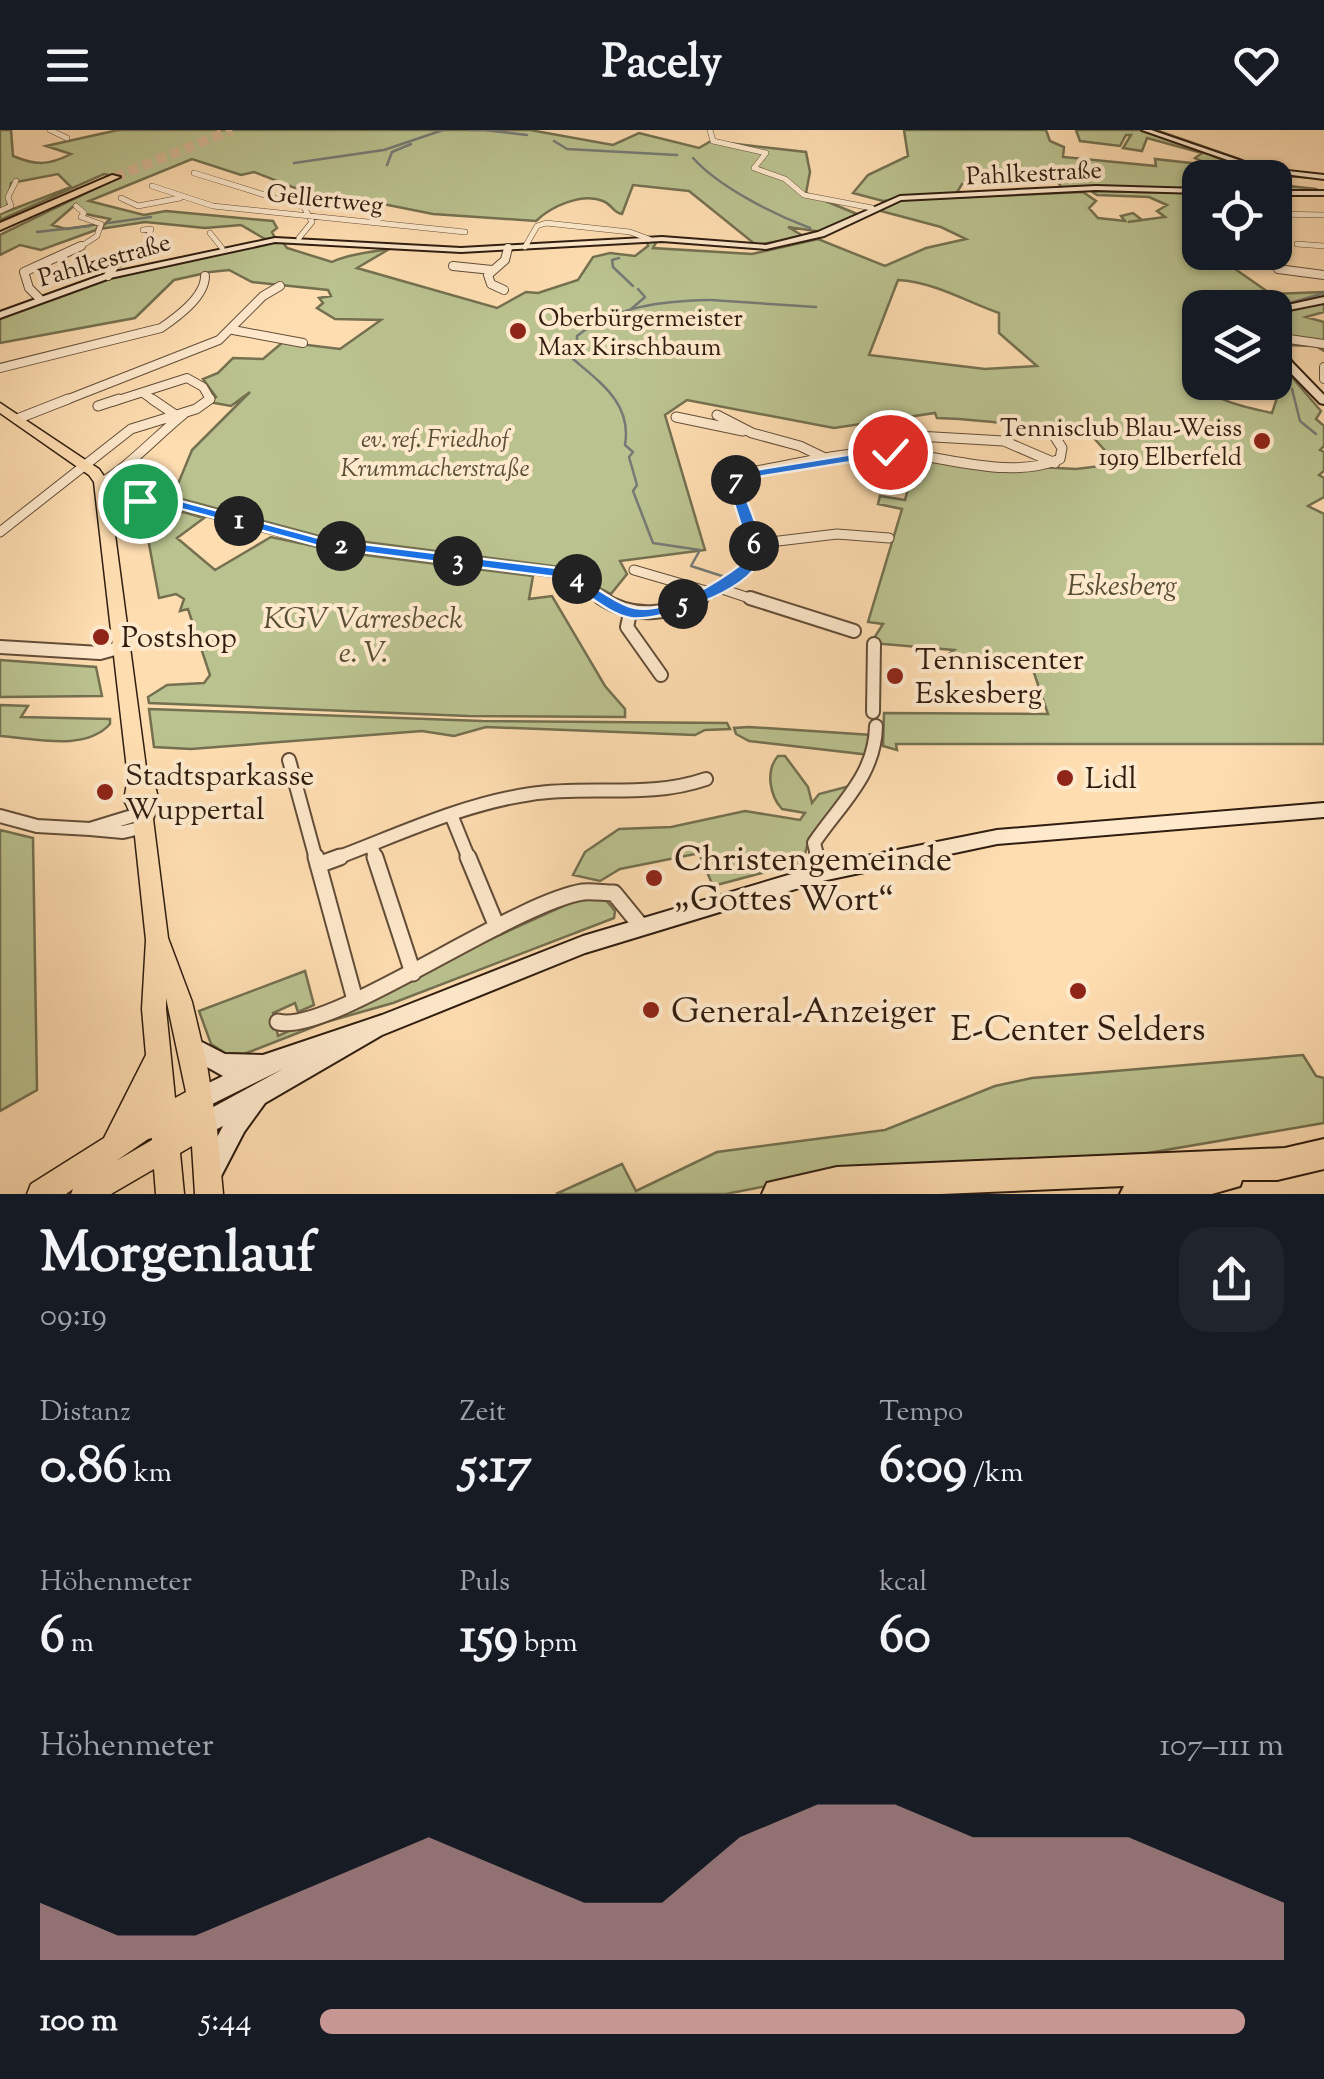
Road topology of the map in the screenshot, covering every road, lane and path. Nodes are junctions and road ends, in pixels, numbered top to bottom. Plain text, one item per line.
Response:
1 (50, 130) edge
2 (710, 130) edge
3 (1145, 130) edge
4 (67, 138) dead end
5 (194, 173) dead end
6 (1324, 177) edge
7 (16, 182) dead end
8 (152, 186) dead end
9 (1182, 190) edge
10 (1292, 193) edge
11 (1324, 193) edge
12 (121, 198) dead end
13 (180, 198) junction
14 (76, 206) dead end
15 (872, 208) junction
16 (0, 211) edge
17 (1292, 215) edge
18 (1324, 216) edge
19 (312, 217) junction
20 (0, 228) edge
21 (143, 230) dead end
22 (465, 232) dead end
23 (210, 233) dead end
24 (298, 238) junction
25 (649, 240) junction
26 (1297, 244) dead end
27 (1324, 246) edge
28 (524, 247) junction
29 (222, 248) junction
30 (508, 248) junction
31 (453, 266) dead end
32 (492, 270) junction
33 (1286, 270) edge
34 (1324, 275) edge
35 (108, 276) junction
36 (205, 276) dead end
37 (280, 286) dead end
38 (504, 290) dead end
39 (39, 298) junction
40 (1324, 300) edge
41 (1292, 306) edge
42 (0, 314) edge
43 (234, 330) junction
44 (1292, 339) edge
45 (304, 343) dead end
46 (1324, 344) edge
47 (1324, 367) edge
48 (0, 368) edge
49 (1292, 368) edge
50 (1324, 379) edge
51 (143, 393) junction
52 (1322, 398) edge
53 (98, 406) dead end
54 (0, 407) edge
55 (180, 413) junction
56 (717, 415) dead end
57 (676, 417) dead end
58 (17, 419) junction
59 (747, 432) junction
60 (917, 436) dead end
61 (1055, 436) dead end
62 (827, 459) junction
63 (1055, 463) junction
64 (84, 465) junction
65 (101, 482) junction
66 (104, 508) junction
67 (0, 532) edge
68 (889, 538) dead end
69 (754, 544) junction
70 (634, 570) dead end
71 (718, 591) junction
72 (630, 613) junction
73 (854, 631) dead end
74 (874, 644) dead end
75 (0, 647) edge
76 (122, 647) junction
77 (661, 675) dead end
78 (289, 760) dead end
79 (706, 779) dead end
80 (1324, 810) edge
81 (0, 816) edge
82 (452, 817) junction
83 (142, 820) junction
84 (371, 845) junction
85 (318, 864) junction
86 (822, 873) junction
87 (497, 926) junction
88 (641, 926) junction
89 (157, 940) junction
90 (413, 973) junction
91 (355, 1000) junction
92 (278, 1022) dead end
93 (192, 1047) junction
94 (158, 1058) junction
95 (273, 1074) junction
96 (201, 1112) junction
97 (164, 1132) junction
98 (112, 1148) junction
99 (1324, 1154) edge
100 (1288, 1163) junction
101 (209, 1186) edge
102 (42, 1194) edge
103 (86, 1194) edge
104 (170, 1194) edge
105 (778, 1194) edge
106 (1136, 1194) edge

1 - 4 street
2 - 15 street, Pahlkestraße
3 - 6 street
5 - 19 street
7 - 16 street
8 - 13 street, Gellertweg
9 - 15 street, Pahlkestraße
10 - 11 street
12 - 13 street, Gellertweg
13 - 19 street, Gellertweg
14 - 39 street
15 - 25 street, Pahlkestraße
17 - 18 street
19 - 22 street, Gellertweg
19 - 24 street
20 - 20 highway
21 - 35 street
23 - 29 street, Pahlkestraße
24 - 29 street, Pahlkestraße
24 - 30 street, Pahlkestraße
25 - 28 street, Pahlkestraße
25 - 28 street, Pahlkestraße
26 - 27 street
28 - 30 street, Pahlkestraße
29 - 35 street, Pahlkestraße
30 - 32 street
31 - 32 street
32 - 38 street
33 - 34 street
35 - 39 street, Pahlkestraße
36 - 48 street
37 - 43 street
39 - 42 street, Pahlkestraße
40 - 41 street
43 - 45 street
43 - 58 street
44 - 46 street
47 - 50 street
49 - 52 street
51 - 53 street
51 - 55 street
51 - 55 street
54 - 58 main road
55 - 64 street
55 - 65 street
56 - 59 street
57 - 59 street
58 - 64 main road
59 - 62 street
60 - 63 street
61 - 63 street
62 - 63 street
62 - 69 street
64 - 65 main road
64 - 67 street
65 - 66 main road
66 - 72 street
66 - 76 main road
68 - 69 street
69 - 71 street
70 - 71 street
71 - 72 street
71 - 73 street
72 - 77 street
74 - 86 street
75 - 76 street
76 - 83 main road
78 - 85 street
79 - 82 street
80 - 86 street
81 - 83 street
82 - 84 street
82 - 87 street
83 - 89 main road
84 - 85 street
84 - 90 street
85 - 91 street
86 - 88 street
87 - 88 street
87 - 90 street
88 - 95 street
89 - 93 main road
89 - 94 main road
90 - 91 street
91 - 92 street
93 - 95 street
93 - 96 main road
94 - 97 main road
94 - 98 main road
95 - 96 street
95 - 101 street
96 - 97 main road
96 - 101 main road
97 - 98 main road
97 - 103 main road
97 - 104 main road
98 - 102 main road
99 - 100 highway
100 - 105 highway
100 - 106 highway

